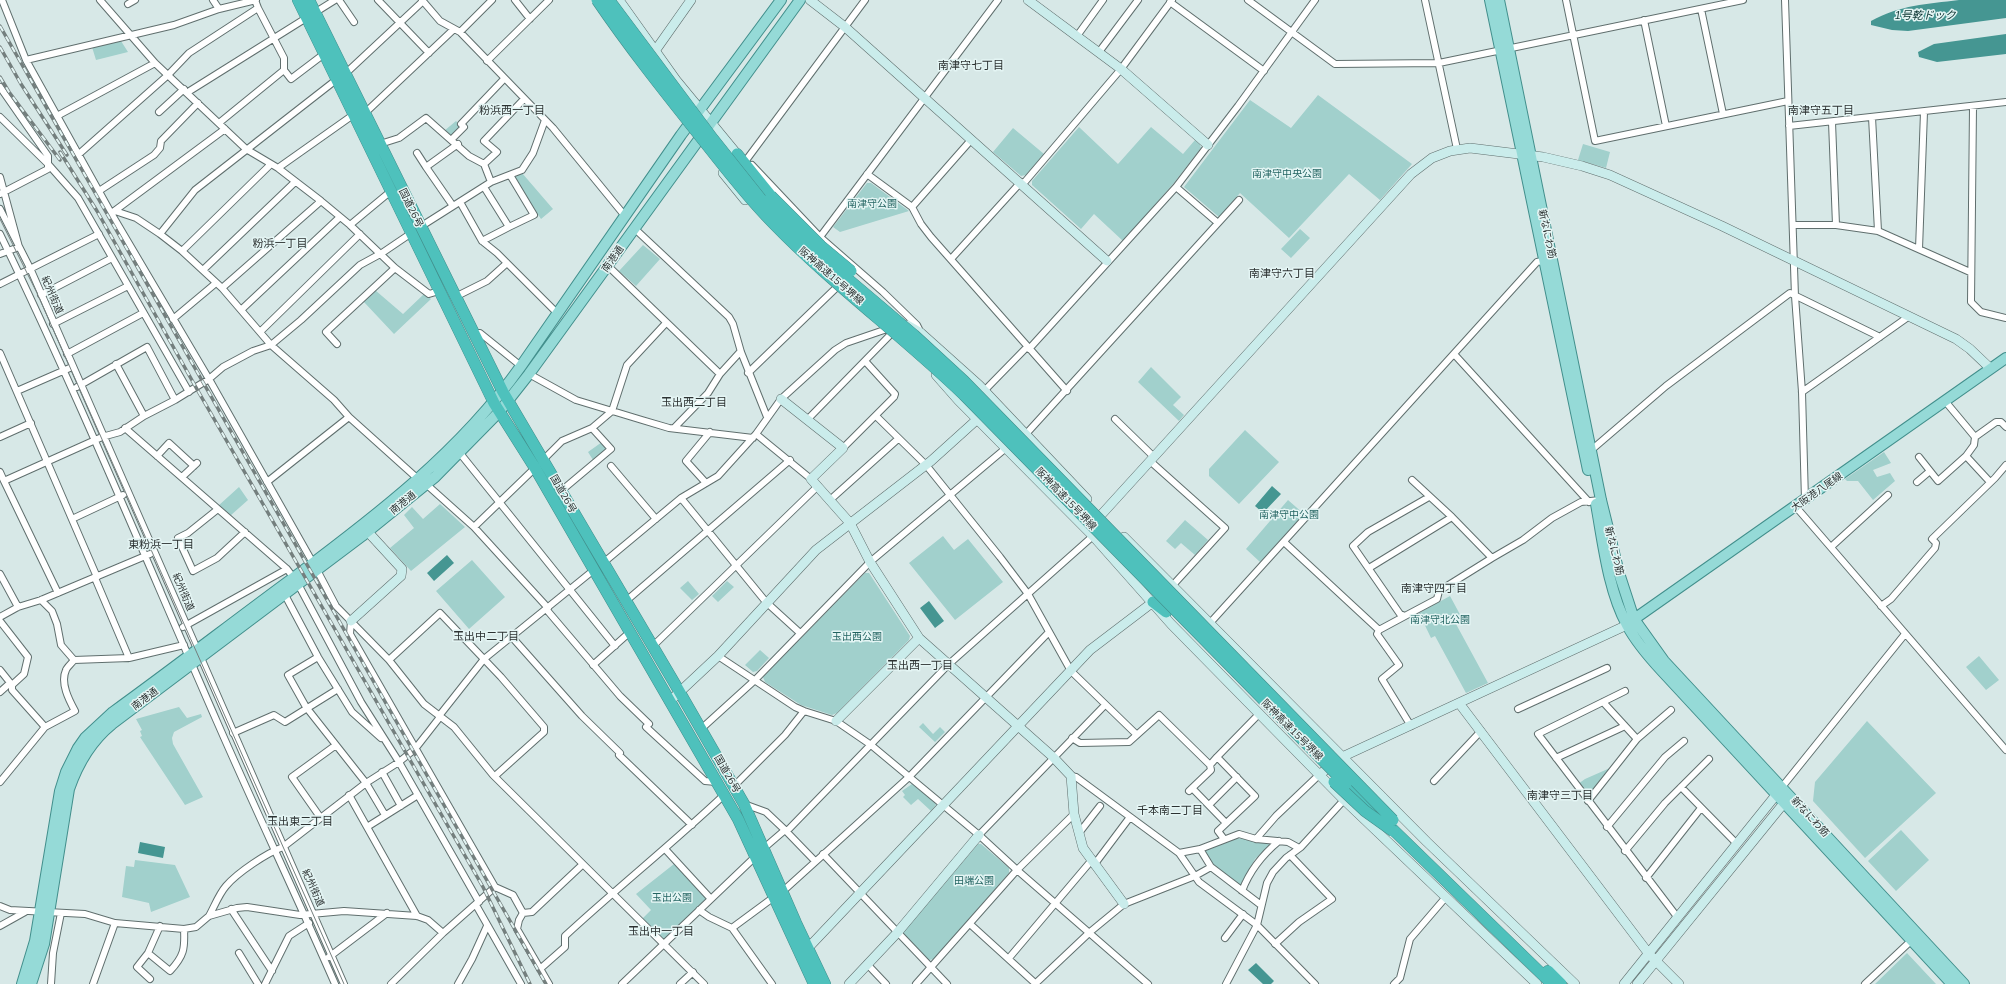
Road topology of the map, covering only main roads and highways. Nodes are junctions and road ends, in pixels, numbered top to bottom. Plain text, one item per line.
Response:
1 (298, 0) edge
2 (309, 0) edge
3 (596, 0) edge
4 (609, 0) edge
5 (780, 0) edge
6 (800, 0) edge
7 (1490, 0) edge
8 (1499, 0) edge
9 (311, 15) junction
10 (1505, 49) junction
11 (341, 77) junction
12 (359, 114) junction
13 (737, 154) road end
14 (415, 230) junction
15 (2006, 358) edge
16 (964, 381) junction
17 (505, 397) junction
18 (496, 407) junction
19 (539, 464) junction
20 (422, 482) junction
21 (315, 567) junction
22 (293, 577) junction
23 (1152, 602) road end
24 (1631, 622) junction
25 (194, 657) junction
26 (1779, 791) junction
27 (1393, 831) junction
28 (778, 894) junction
29 (45, 912) junction
30 (1914, 938) junction
31 (22, 984) edge
32 (31, 984) edge
33 (814, 984) edge
34 (825, 984) edge
35 (1552, 984) edge
36 (1561, 984) edge
37 (1952, 984) edge
38 (1964, 984) edge

1 - 9 highway, 国道26号
2 - 9 highway, 国道26号
3 - 27 highway, 阪神高速15号堺線, bridge
4 - 16 highway, 阪神高速15号堺線, bridge
5 - 17 main road, 南港通
6 - 17 main road, 南港通
7 - 10 main road, 新なにわ筋
8 - 10 main road, 新なにわ筋
9 - 11 highway, 国道26号
9 - 11 highway, 国道26号
10 - 24 main road, 新なにわ筋
11 - 12 highway, 国道26号
12 - 14 highway, 国道26号
12 - 14 highway, 国道26号
13 - 16 highway, bridge
14 - 17 highway, 国道26号
14 - 18 highway, 国道26号
15 - 24 main road, 大阪港八尾線
16 - 36 highway, 阪神高速15号堺線, bridge
17 - 18 main road, 南港通
17 - 19 highway, 国道26号
18 - 19 highway, 国道26号
18 - 20 main road, 南港通
18 - 20 main road, 南港通
19 - 28 highway, 国道26号
19 - 28 highway, 国道26号
20 - 21 main road, 南港通
20 - 21 main road, 南港通
21 - 22 main road, 南港通
22 - 25 main road, 南港通
22 - 25 main road, 南港通
23 - 27 highway, bridge
24 - 26 main road, 新なにわ筋
25 - 29 main road, 南港通
26 - 30 main road, 新なにわ筋
26 - 30 main road, 新なにわ筋
27 - 35 highway, 阪神高速15号堺線
28 - 33 highway, 国道26号
28 - 34 highway, 国道26号
29 - 31 main road, 南港通
29 - 32 main road, 南港通
30 - 37 main road, 新なにわ筋
30 - 38 main road, 新なにわ筋

